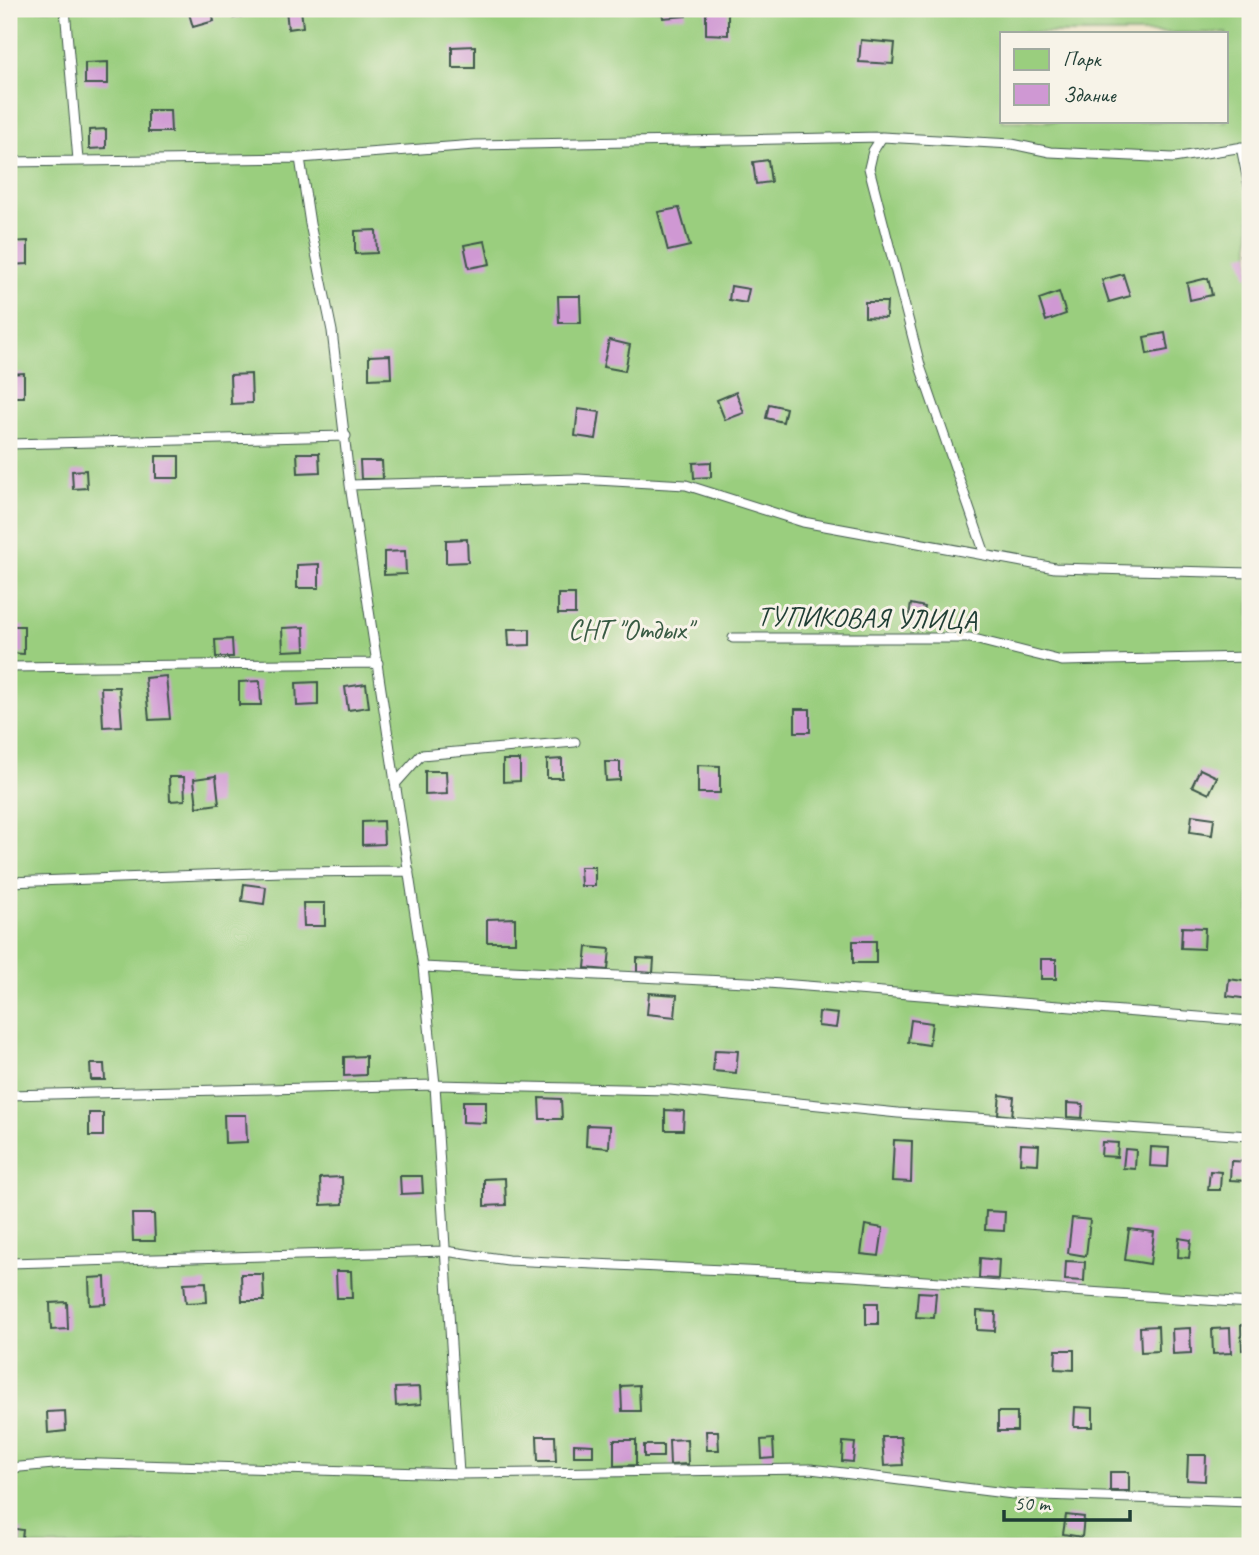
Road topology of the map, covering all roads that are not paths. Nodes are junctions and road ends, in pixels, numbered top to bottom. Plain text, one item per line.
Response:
1 (65, 9) edge
2 (882, 137) junction
3 (1246, 147) edge
4 (300, 158) junction
5 (78, 160) junction
6 (9, 162) edge
7 (1250, 191) edge
8 (346, 436) junction
9 (9, 444) edge
10 (350, 485) junction
11 (985, 554) junction
12 (1250, 573) edge
13 (733, 638) dead end
14 (1250, 657) edge
15 (378, 663) junction
16 (9, 667) edge
17 (575, 742) dead end
18 (396, 783) junction
19 (409, 871) junction
20 (9, 882) edge
21 (423, 967) junction
22 (1250, 1021) edge
23 (435, 1085) junction
24 (9, 1095) edge
25 (1250, 1136) edge
26 (444, 1251) junction
27 (9, 1263) edge
28 (1250, 1303) edge
29 (9, 1468) edge
30 (459, 1474) junction
31 (1250, 1502) edge

1 - 5 lane
2 - 3 lane
2 - 4 lane
2 - 11 lane
3 - 7 lane
4 - 5 lane
4 - 8 lane
5 - 6 lane
8 - 9 lane
8 - 10 lane
10 - 11 lane
10 - 15 lane
11 - 12 lane
13 - 14 lane, ТУПИКОВАЯ УЛИЦА
15 - 16 lane
15 - 18 lane
17 - 18 lane
18 - 19 lane
19 - 20 lane
19 - 21 lane
21 - 22 lane
21 - 23 lane
23 - 24 lane
23 - 25 lane
23 - 26 lane
26 - 27 lane
26 - 28 lane
26 - 30 lane
29 - 30 lane
30 - 31 lane

